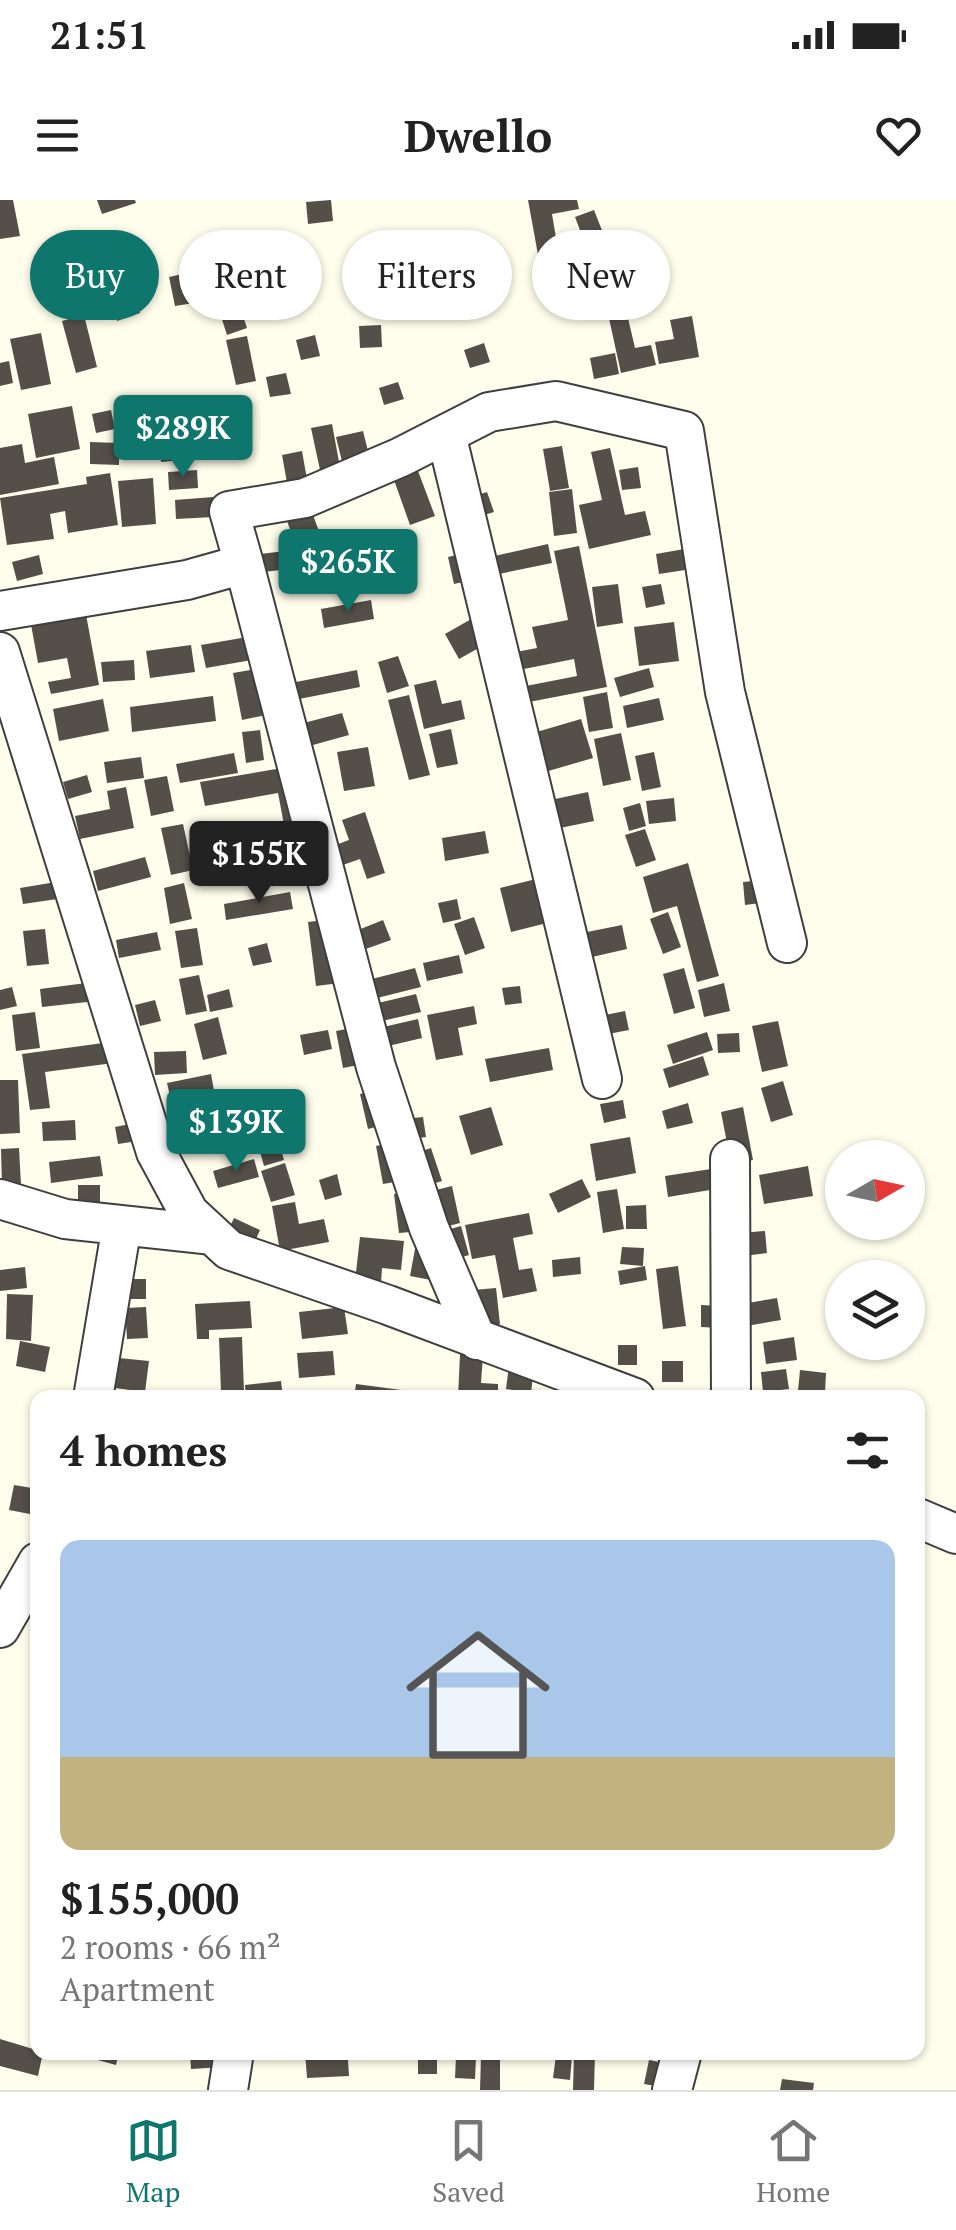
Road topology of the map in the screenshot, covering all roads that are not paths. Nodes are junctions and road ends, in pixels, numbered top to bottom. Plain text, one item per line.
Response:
1 (446, 434) junction
2 (244, 564) junction
3 (0, 611) edge
4 (0, 652) edge
5 (787, 943) dead end
6 (602, 1079) dead end
7 (730, 1159) dead end
8 (0, 1198) edge
9 (122, 1226) junction
10 (213, 1236) junction
11 (477, 1340) junction
12 (93, 1390) edge
13 (613, 1390) edge
14 (731, 1390) edge
15 (925, 1521) edge
16 (956, 1534) edge
17 (30, 1576) edge
18 (0, 1628) edge
19 (233, 2060) edge
20 (680, 2060) edge
21 (228, 2090) edge
22 (672, 2090) edge

1 - 2 street
1 - 5 street
1 - 6 street
2 - 3 street
2 - 11 street
4 - 10 street
7 - 14 street
8 - 9 street
9 - 10 street
9 - 12 street
10 - 11 street
11 - 13 street
15 - 16 street
17 - 18 street
19 - 21 street
20 - 22 street

